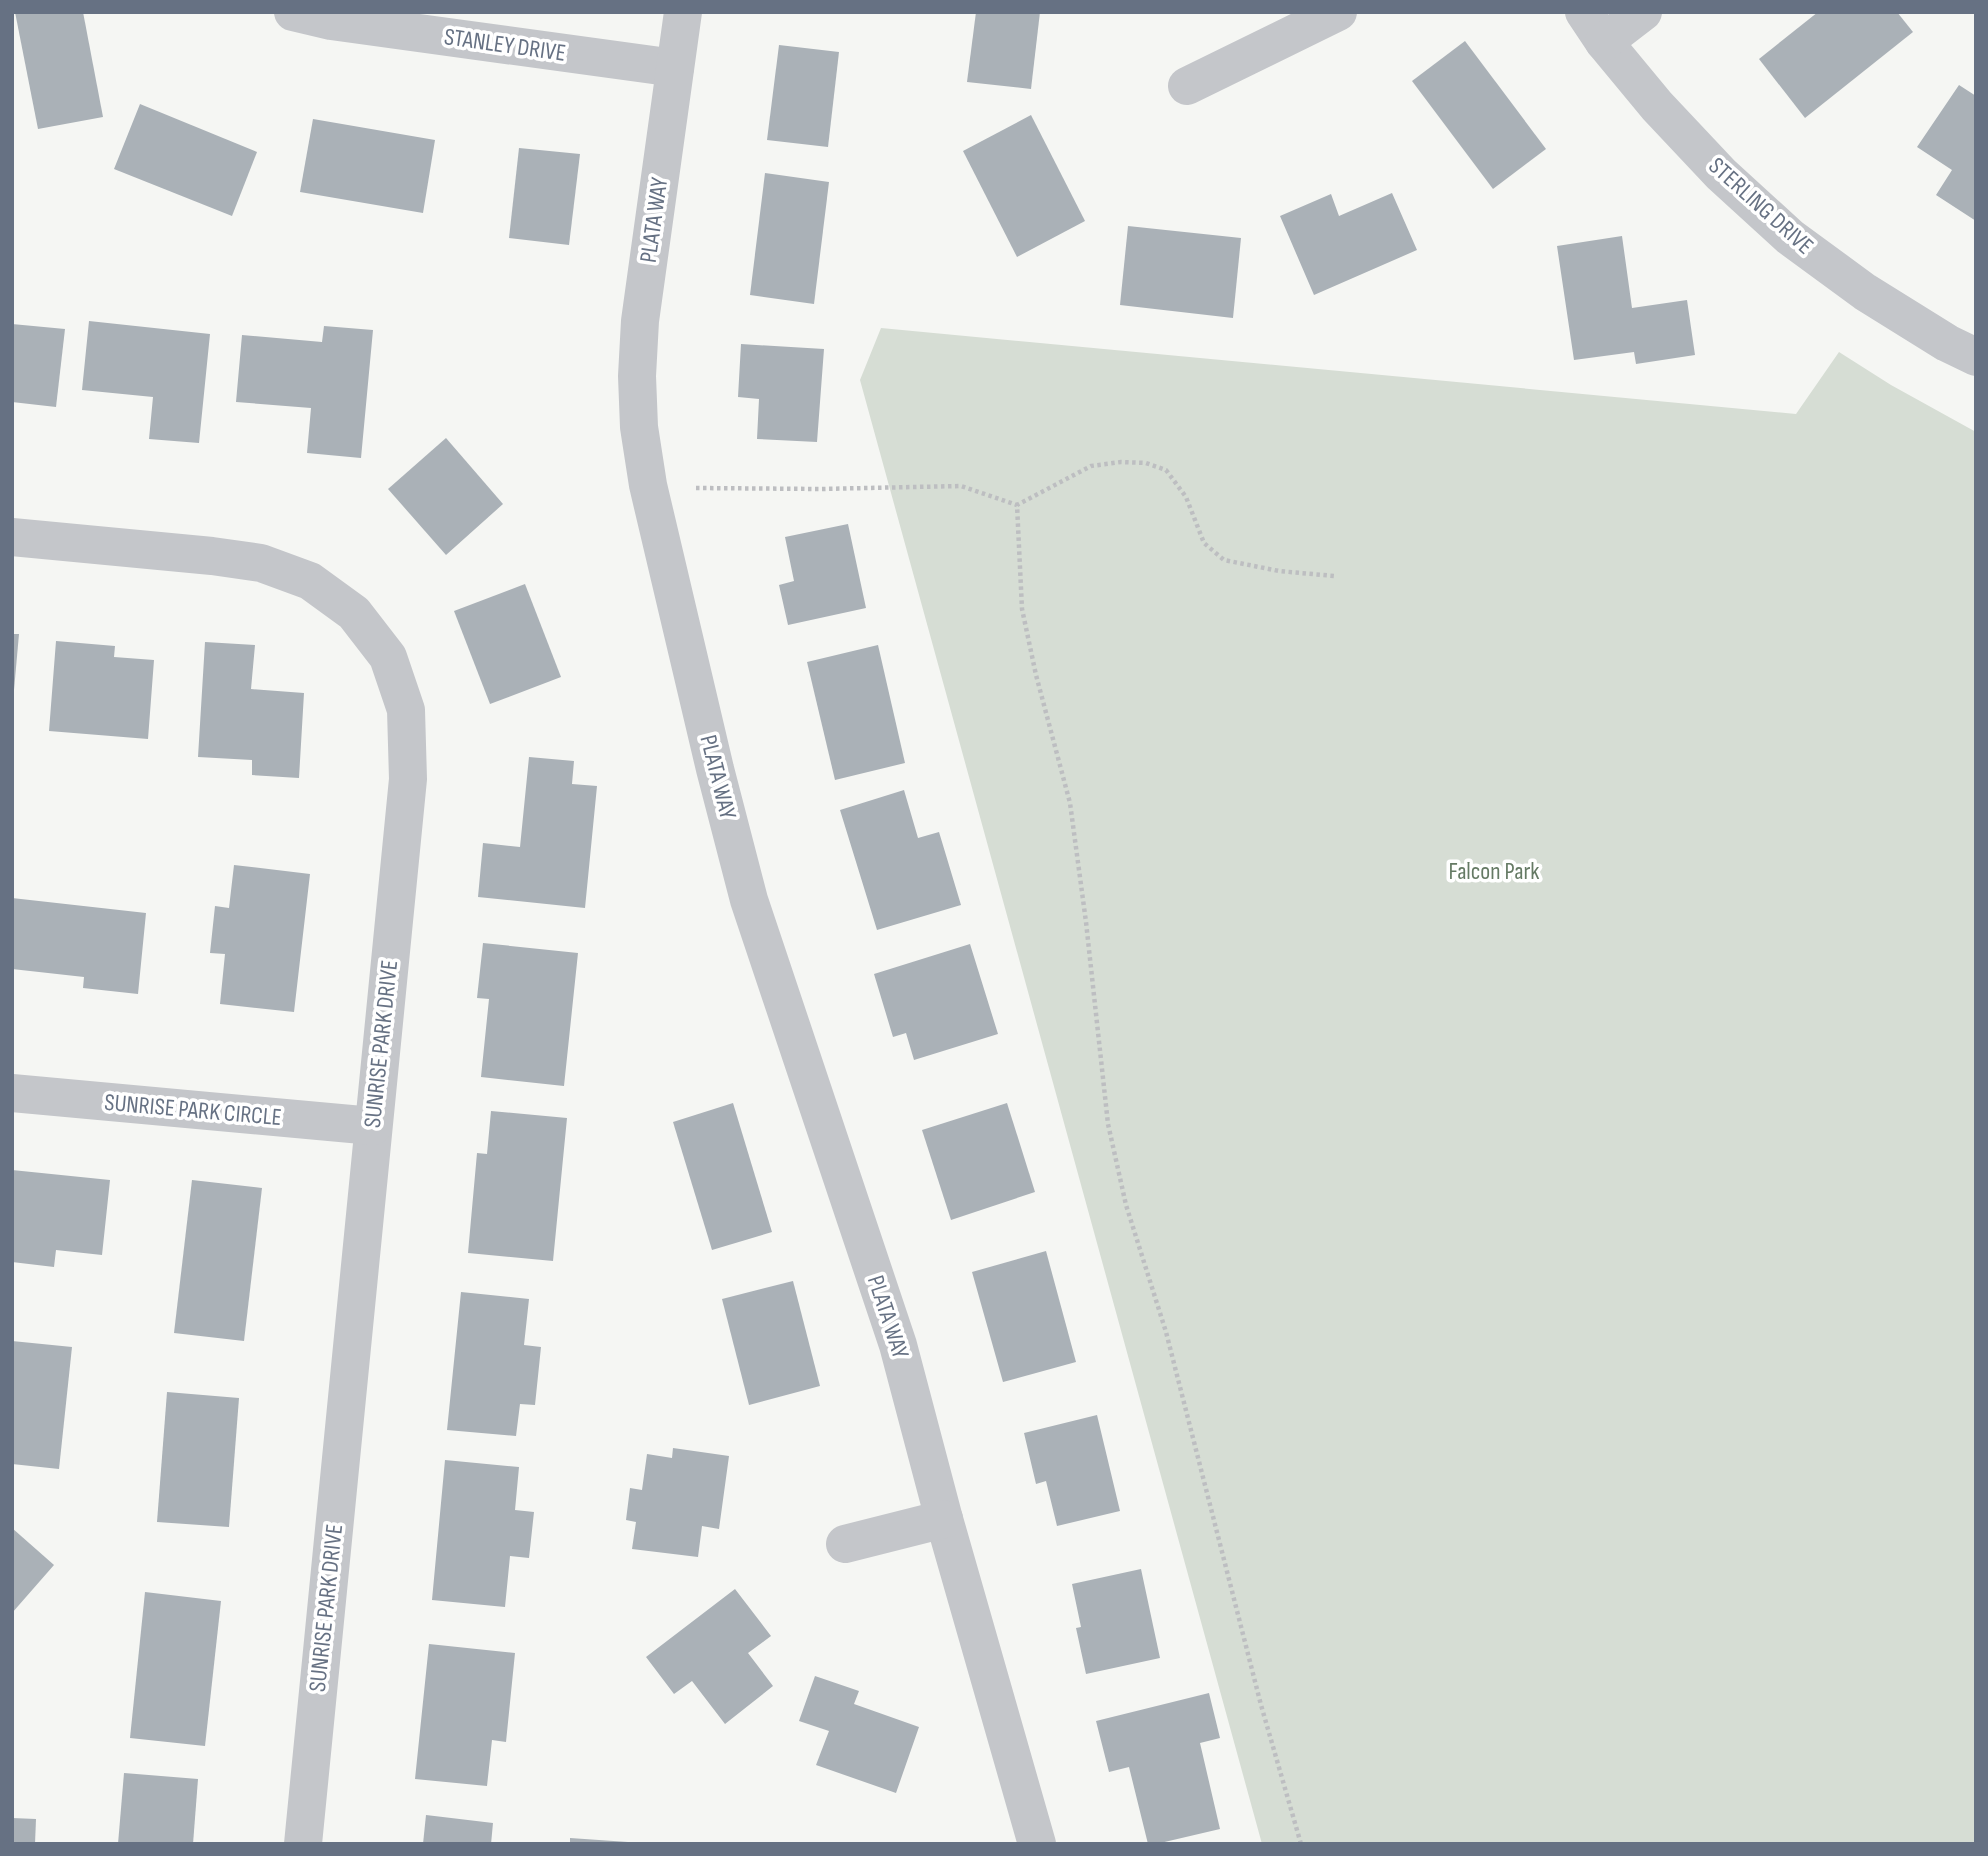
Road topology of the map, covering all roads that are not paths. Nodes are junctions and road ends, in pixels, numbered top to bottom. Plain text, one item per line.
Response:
1 (293, 12) edge
2 (683, 12) edge
3 (1338, 12) edge
4 (1643, 12) edge
5 (1594, 27) edge
6 (675, 68) junction
7 (1187, 86) dead end
8 (1976, 357) edge
9 (12, 537) edge
10 (12, 1093) edge
11 (373, 1126) junction
12 (944, 1519) junction
13 (845, 1544) dead end
14 (303, 1844) edge
15 (1037, 1844) edge

1 - 6 street, STANLEY DRIVE
2 - 6 street, PLATA WAY
3 - 7 street
4 - 5 street
5 - 8 street, STERLING DRIVE
6 - 12 street, PLATA WAY
9 - 11 street, SUNRISE PARK DRIVE
10 - 11 street, SUNRISE PARK CIRCLE
11 - 14 street, SUNRISE PARK DRIVE
12 - 13 street
12 - 15 street, PLATA WAY

